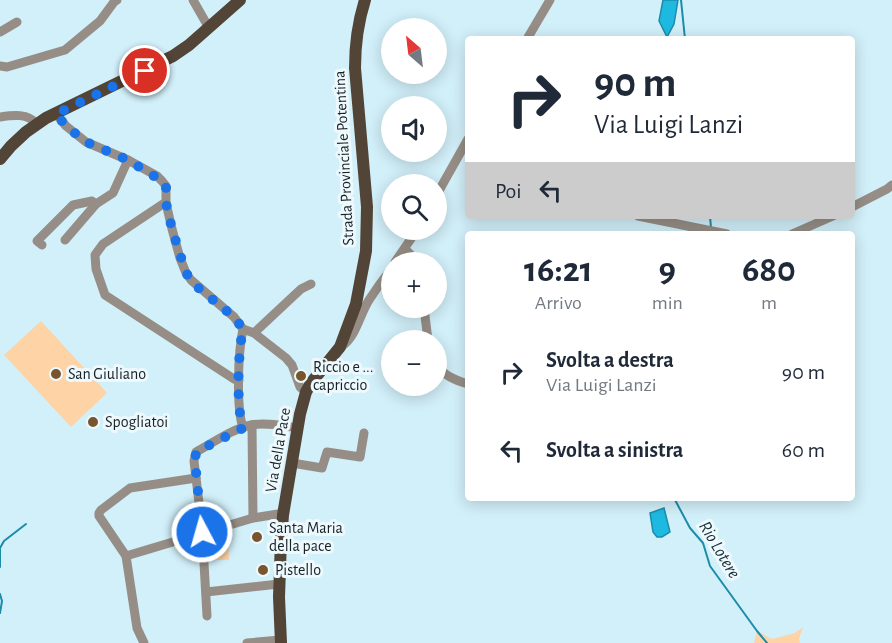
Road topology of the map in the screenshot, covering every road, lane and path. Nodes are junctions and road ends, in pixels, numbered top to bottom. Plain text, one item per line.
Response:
1 (117, 0) edge
2 (193, 0) edge
3 (240, 0) edge
4 (365, 0) edge
5 (550, 0) edge
6 (17, 22) dead end
7 (209, 28) junction
8 (0, 32) edge
9 (529, 36) edge
10 (0, 66) edge
11 (56, 114) junction
12 (0, 117) edge
13 (37, 124) junction
14 (465, 144) edge
15 (0, 159) edge
16 (128, 160) junction
17 (447, 176) edge
18 (892, 185) edge
19 (166, 203) junction
20 (96, 204) junction
21 (855, 205) edge
22 (653, 219) edge
23 (826, 219) edge
24 (712, 231) edge
25 (799, 231) edge
26 (65, 240) dead end
27 (411, 240) edge
28 (42, 245) dead end
29 (405, 249) junction
30 (403, 252) edge
31 (408, 252) edge
32 (311, 284) dead end
33 (381, 284) edge
34 (243, 329) junction
35 (254, 333) junction
36 (340, 347) junction
37 (447, 375) edge
38 (239, 380) junction
39 (465, 383) edge
40 (306, 392) junction
41 (248, 426) junction
42 (298, 428) junction
43 (364, 433) dead end
44 (292, 463) junction
45 (196, 478) junction
46 (283, 515) junction
47 (253, 518) junction
48 (202, 532) junction
49 (126, 556) junction
50 (279, 584) junction
51 (206, 592) junction
52 (207, 616) dead end
53 (281, 641) edge
54 (144, 643) edge
55 (247, 643) edge

1 - 10 street
2 - 7 street
3 - 7 main road
4 - 36 main road, Strada Provinciale Potentina
5 - 9 street
6 - 8 street
7 - 11 main road
11 - 13 main road
11 - 16 street
12 - 13 street
13 - 15 main road
14 - 17 street
16 - 19 street
16 - 20 street
18 - 21 street
19 - 34 street
19 - 38 street
20 - 26 street
20 - 28 street
22 - 24 street
23 - 25 street
27 - 29 street
29 - 30 street
29 - 31 street
32 - 35 street
33 - 36 street
34 - 35 street
34 - 38 street
35 - 40 street
36 - 40 main road, Via della Pace
37 - 39 street
38 - 41 street
40 - 42 main road, Via della Pace
41 - 42 street
41 - 45 street
41 - 47 street
42 - 44 main road, Via della Pace
43 - 44 street
44 - 46 main road, Via della Pace
45 - 48 street
45 - 49 street
46 - 47 street
46 - 50 main road, Via della Pace
47 - 48 street
48 - 49 street
48 - 51 street
49 - 54 street
50 - 51 street
50 - 53 main road, Via della Pace
51 - 52 street
53 - 55 street

